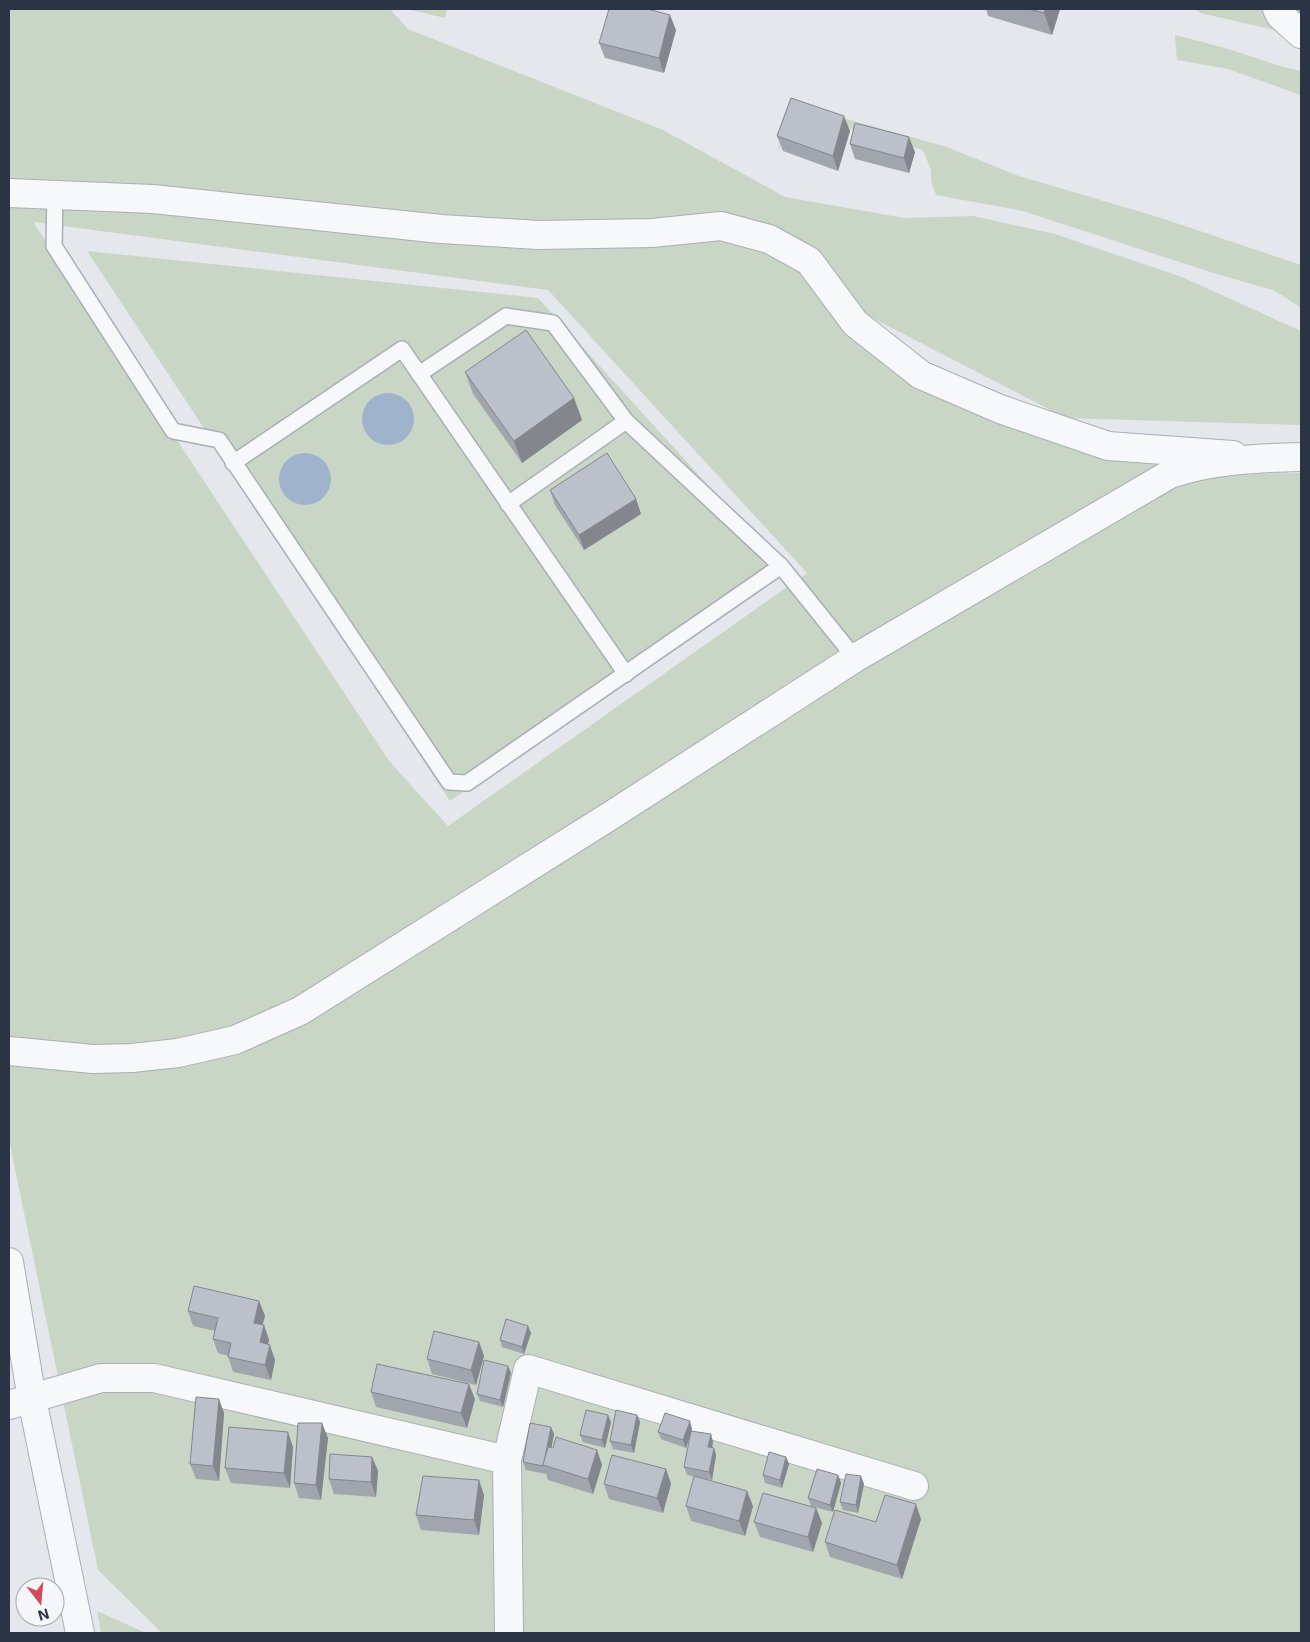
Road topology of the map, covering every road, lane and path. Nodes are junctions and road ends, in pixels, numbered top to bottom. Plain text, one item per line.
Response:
1 (1277, 9) edge
2 (1301, 34) edge
3 (9, 193) edge
4 (55, 195) junction
5 (419, 374) junction
6 (626, 421) junction
7 (1301, 457) edge
8 (1264, 458) junction
9 (233, 462) junction
10 (508, 504) junction
11 (781, 566) junction
12 (855, 658) junction
13 (626, 674) junction
14 (9, 1051) edge
15 (9, 1262) edge
16 (21, 1402) edge
17 (507, 1460) junction
18 (914, 1486) dead end
19 (80, 1633) edge
20 (509, 1633) edge

1 - 2 street
3 - 4 street
4 - 8 street
4 - 9 lane
5 - 6 lane
5 - 9 lane
5 - 10 lane
6 - 10 lane
6 - 11 lane
7 - 8 street
8 - 12 street
9 - 13 lane
10 - 13 lane
11 - 12 lane
11 - 13 lane
12 - 14 street
15 - 16 street
16 - 17 street
16 - 19 street
17 - 18 street
17 - 20 street

